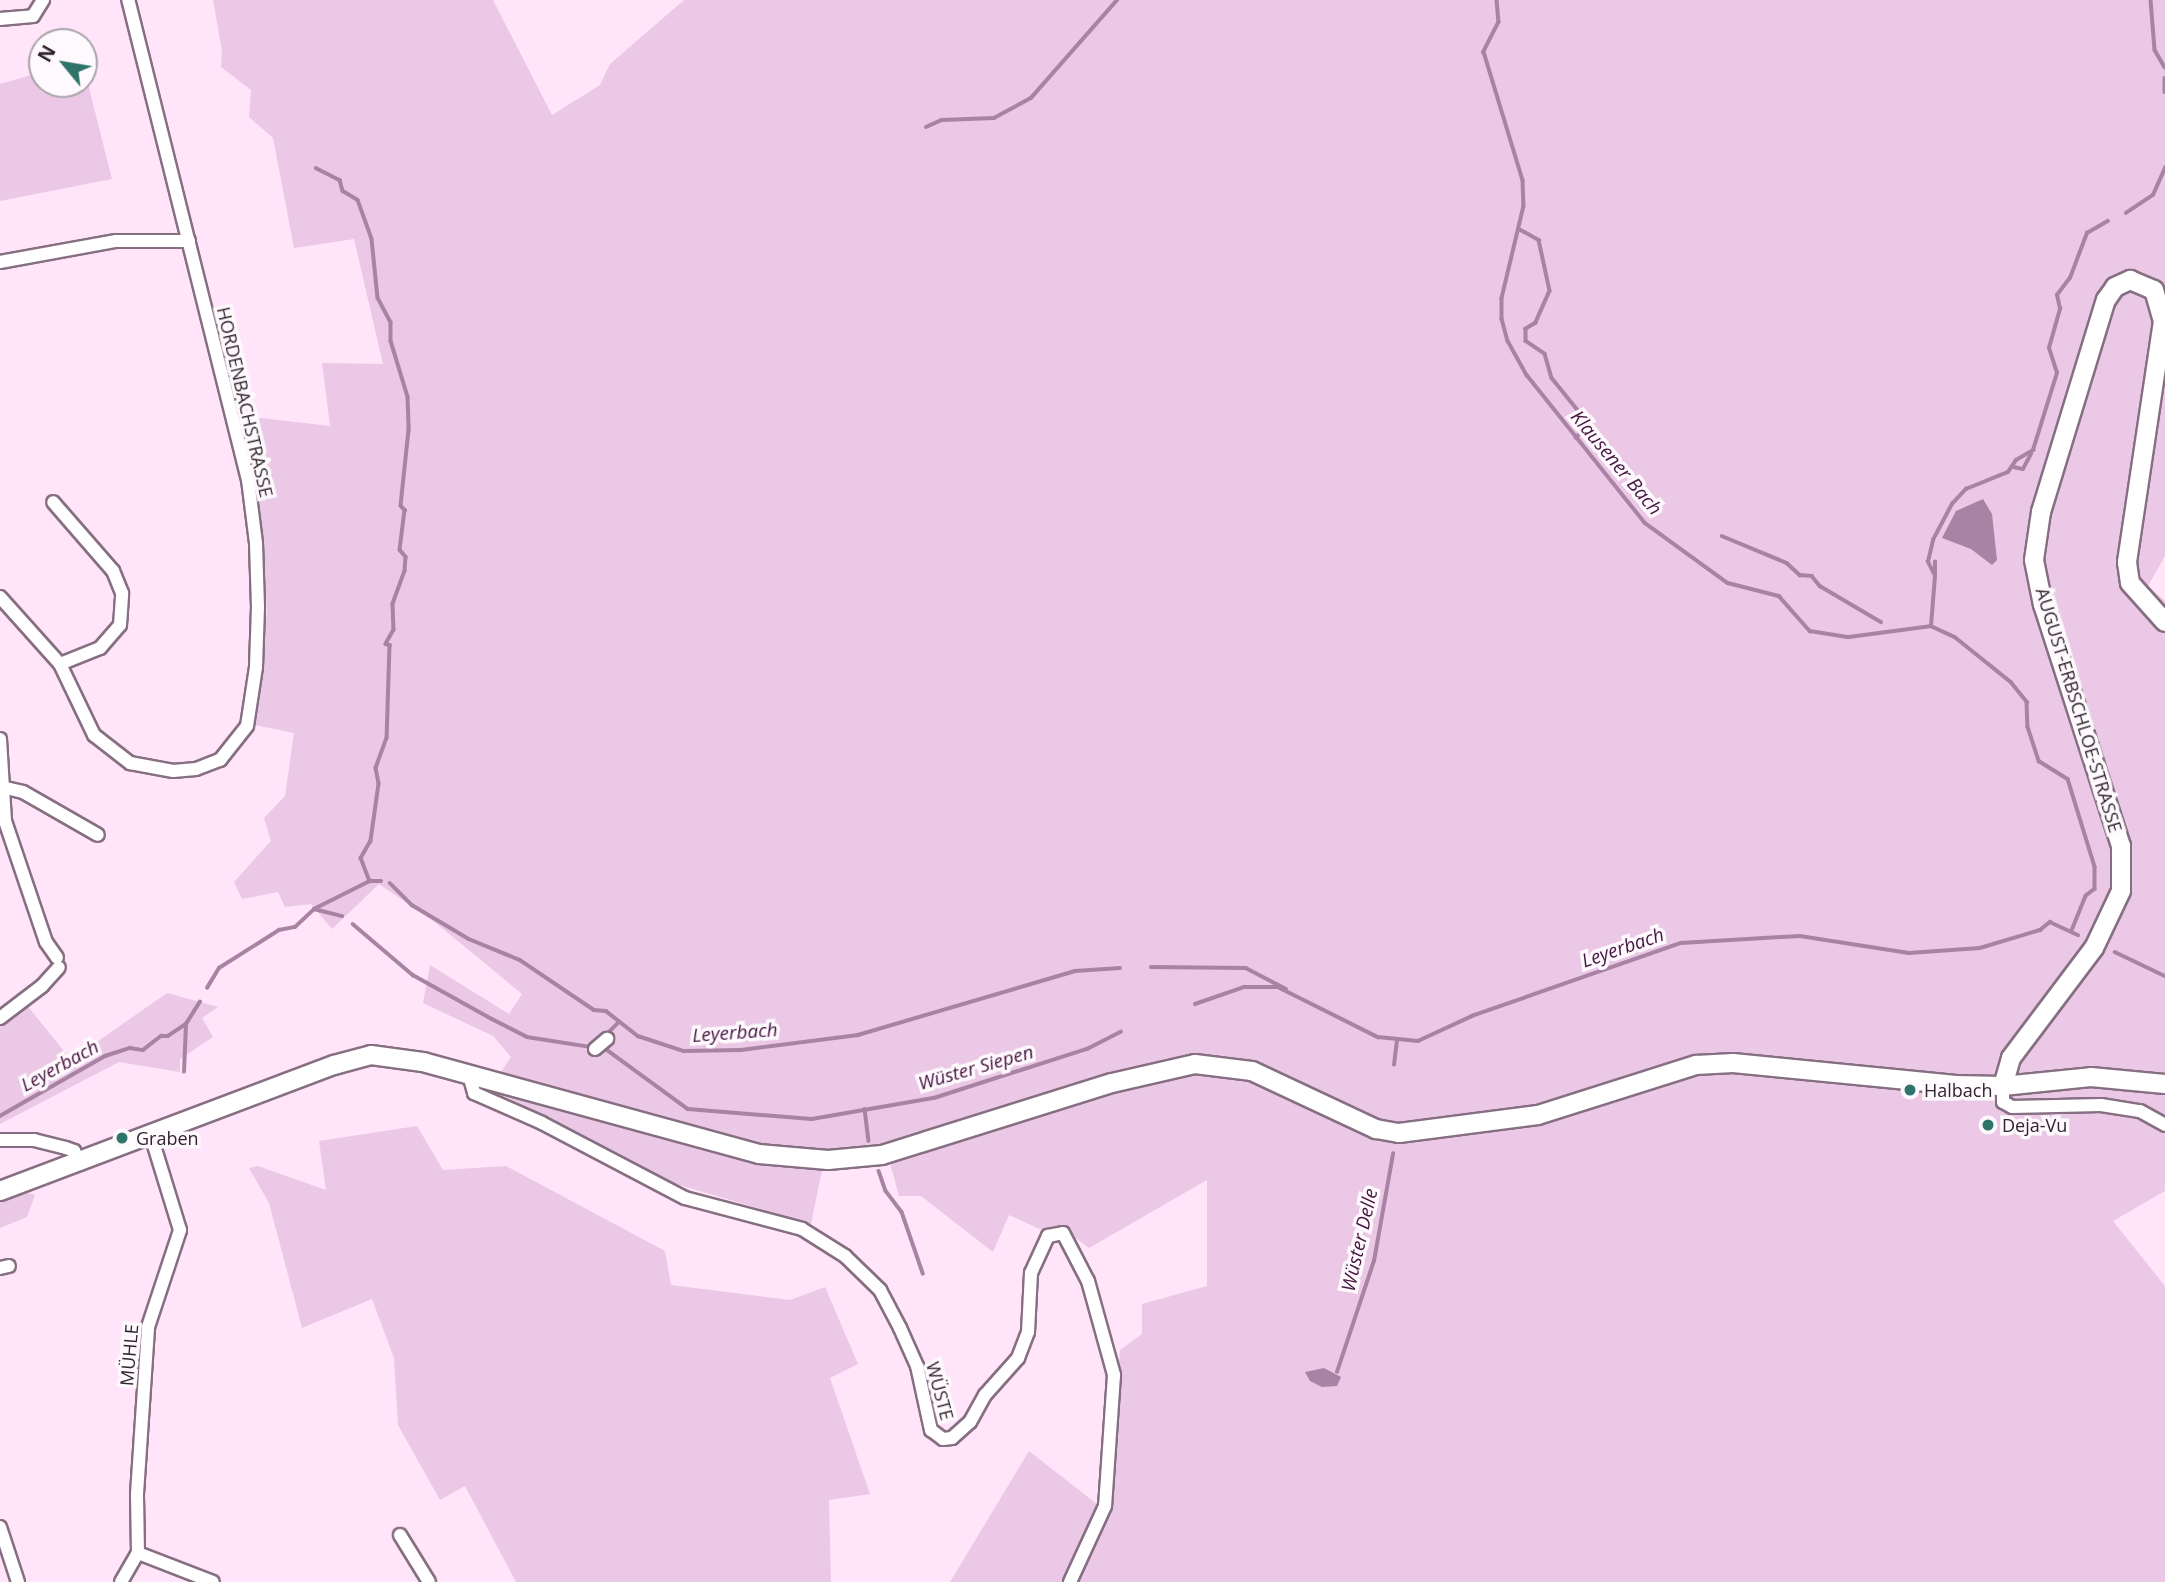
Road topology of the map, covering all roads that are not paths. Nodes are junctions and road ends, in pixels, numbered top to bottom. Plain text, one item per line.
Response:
1 (43, 0) edge
2 (128, 0) edge
3 (0, 19) edge
4 (189, 241) junction
5 (0, 262) edge
6 (53, 502) dead end
7 (0, 597) edge
8 (2165, 622) edge
9 (60, 664) junction
10 (0, 739) edge
11 (6, 788) junction
12 (3, 822) edge
13 (98, 835) dead end
14 (0, 1018) edge
15 (607, 1039) dead end
16 (595, 1049) dead end
17 (469, 1075) junction
18 (2165, 1084) edge
19 (2003, 1086) junction
20 (2165, 1125) edge
21 (151, 1136) junction
22 (0, 1140) edge
23 (80, 1164) junction
24 (0, 1191) edge
25 (0, 1527) edge
26 (400, 1535) dead end
27 (138, 1553) junction
28 (18, 1582) edge
29 (121, 1582) edge
30 (213, 1582) edge
31 (429, 1582) edge
32 (1070, 1582) edge

1 - 3 street
2 - 4 street, HORDENBACHSTRASSE
4 - 5 street
4 - 9 street, HORDENBACHSTRASSE
6 - 9 street
7 - 9 street, HORDENBACHSTRASSE
8 - 19 main road, AUGUST-ERBSCHLOE-STRASSE
10 - 11 street
11 - 12 street
11 - 13 street
12 - 14 street
15 - 16 street
17 - 19 main road
17 - 21 main road
17 - 32 street, WÜSTE
18 - 19 main road
19 - 20 street
21 - 23 main road
21 - 27 street, MÜHLE
22 - 23 street
23 - 24 main road
25 - 28 street
26 - 31 street
27 - 29 street
27 - 30 street

